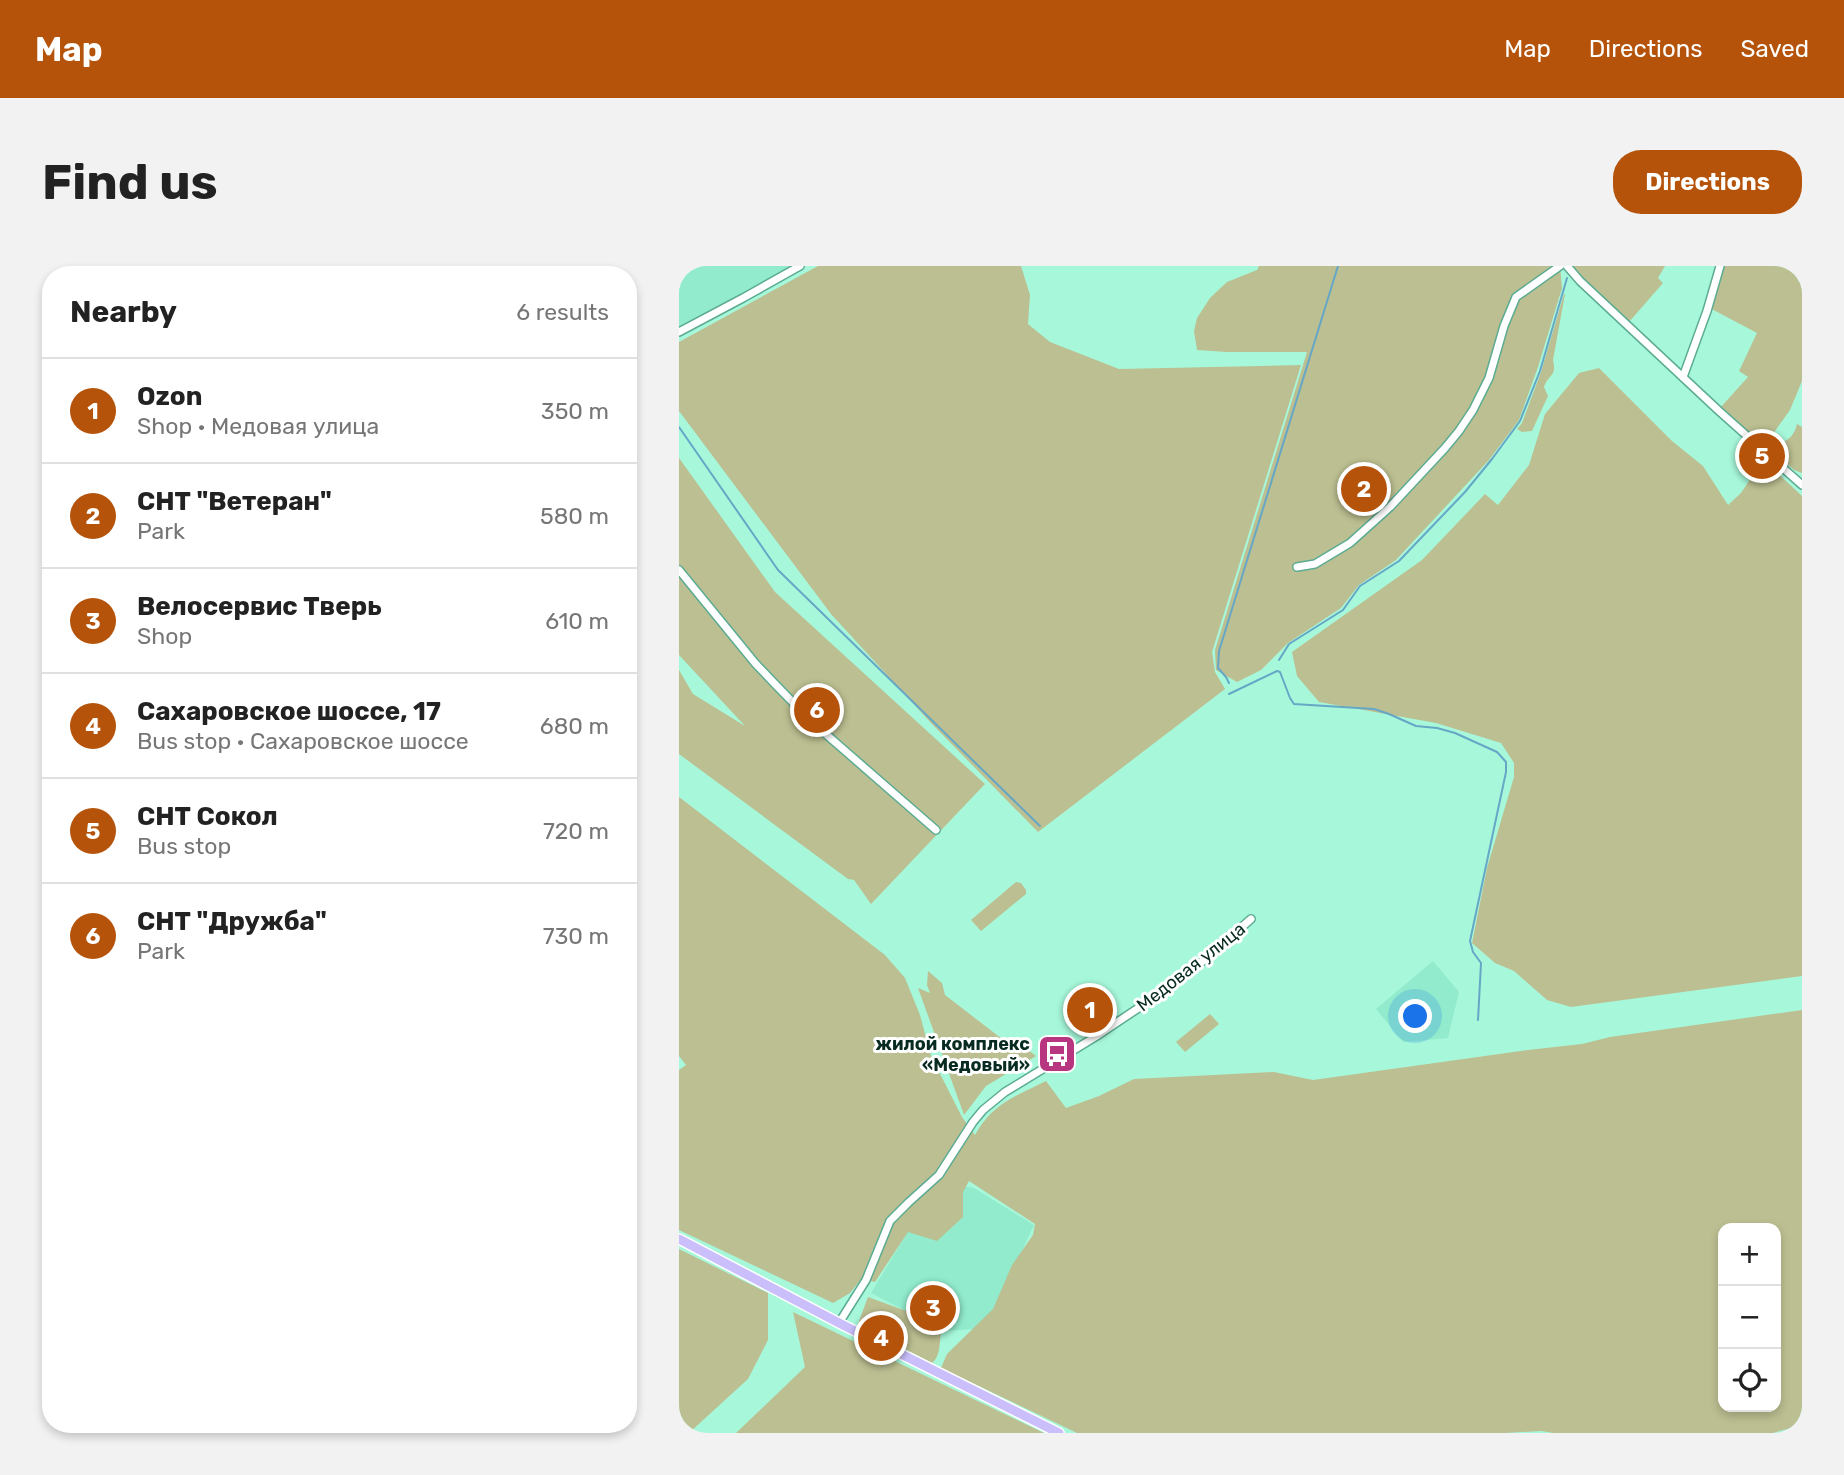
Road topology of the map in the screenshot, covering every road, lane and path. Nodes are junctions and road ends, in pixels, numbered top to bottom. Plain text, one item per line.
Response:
1 (800, 266) edge
2 (1560, 266) edge
3 (1567, 266) edge
4 (1720, 266) edge
5 (679, 332) edge
6 (1683, 377) junction
7 (1802, 485) edge
8 (1297, 567) dead end
9 (679, 570) edge
10 (936, 831) dead end
11 (1251, 919) dead end
12 (679, 1240) edge
13 (839, 1323) junction
14 (1059, 1433) edge

1 - 5 street
2 - 8 street
3 - 6 street
4 - 6 street
6 - 7 street
9 - 10 street
11 - 13 street, Медовая улица
12 - 13 main road
13 - 14 main road

